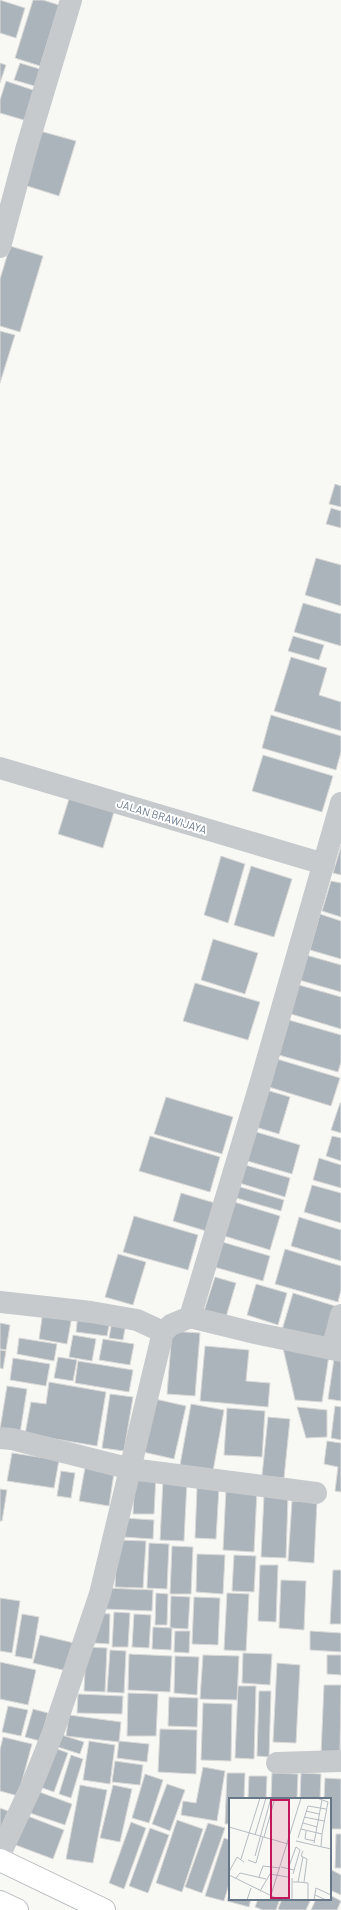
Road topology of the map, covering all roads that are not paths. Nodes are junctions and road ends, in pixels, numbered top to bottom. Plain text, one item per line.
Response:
1 (71, 0) edge
2 (0, 247) edge
3 (0, 768) edge
4 (341, 803) edge
5 (324, 864) junction
6 (0, 1302) edge
7 (341, 1315) edge
8 (190, 1317) junction
9 (163, 1332) junction
10 (336, 1350) edge
11 (0, 1438) edge
12 (131, 1469) junction
13 (316, 1493) dead end
14 (341, 1761) edge
15 (277, 1763) dead end
16 (0, 1854) edge
17 (0, 1860) edge
18 (0, 1902) edge
19 (17, 1910) edge
20 (104, 1910) edge

1 - 2 street
3 - 5 street, JALAN BRAWIJAYA
4 - 5 street
5 - 8 street
6 - 9 street
7 - 10 street
8 - 9 street
8 - 10 street
9 - 12 street
11 - 12 street
12 - 13 street
12 - 16 street
14 - 15 street
17 - 20 highway
18 - 19 highway

